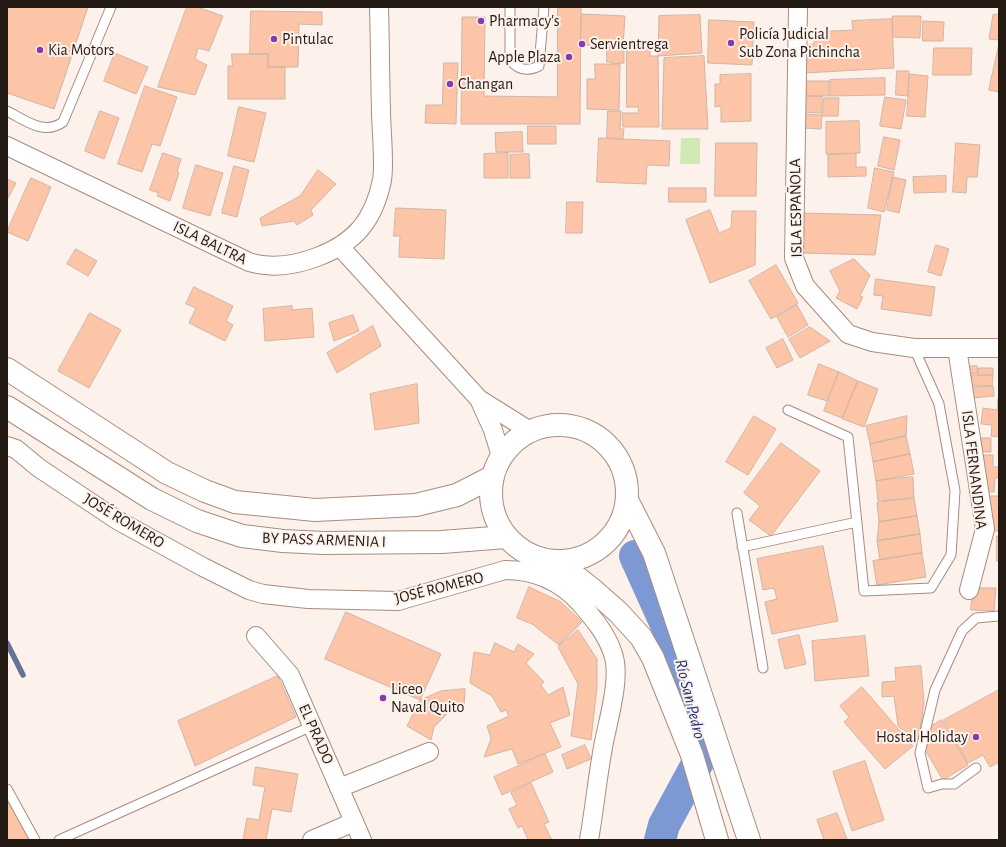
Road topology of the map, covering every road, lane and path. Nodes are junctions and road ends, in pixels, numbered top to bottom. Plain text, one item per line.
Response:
1 (111, 7) edge
2 (379, 7) edge
3 (510, 7) edge
4 (544, 7) edge
5 (798, 7) edge
6 (7, 111) edge
7 (7, 146) edge
8 (340, 248) junction
9 (914, 348) junction
10 (957, 348) junction
11 (999, 348) edge
12 (7, 369) edge
13 (479, 399) junction
14 (7, 407) edge
15 (788, 410) dead end
16 (530, 430) junction
17 (7, 446) edge
18 (501, 456) junction
19 (492, 477) junction
20 (627, 500) junction
21 (737, 513) dead end
22 (857, 522) junction
23 (506, 537) junction
24 (742, 547) junction
25 (556, 561) junction
26 (969, 590) dead end
27 (999, 616) edge
28 (256, 636) dead end
29 (763, 668) dead end
30 (312, 726) junction
31 (429, 752) dead end
32 (976, 768) dead end
33 (339, 788) junction
34 (7, 789) edge
35 (354, 822) junction
36 (35, 840) edge
37 (59, 840) edge
38 (312, 840) edge
39 (362, 840) edge
40 (589, 840) edge
41 (717, 840) edge
42 (749, 840) edge

1 - 6 lane
2 - 8 street, ISLA BALTRA
3 - 4 lane
5 - 9 street, ISLA ESPAÑOLA
7 - 8 street, ISLA BALTRA
8 - 13 street
9 - 10 street, ISLA ESPAÑOLA
9 - 22 lane
10 - 11 street, ISLA ESPAÑOLA
10 - 26 street, ISLA FERNANDINA
12 - 19 main road, BY PASS ARMENIA I
13 - 16 street
13 - 18 street
14 - 23 main road, BY PASS ARMENIA I
15 - 22 lane
16 - 18 main road
16 - 20 main road
17 - 40 street, JOSÉ ROMERO
18 - 19 main road
19 - 23 main road
20 - 25 main road
20 - 42 main road
21 - 24 lane
22 - 24 lane
23 - 25 main road
24 - 29 lane
25 - 41 main road
27 - 32 lane
28 - 30 street, EL PRADO
30 - 33 street, EL PRADO
30 - 37 lane
31 - 33 street
33 - 35 street, EL PRADO
34 - 36 lane
35 - 38 street
35 - 39 street, EL PRADO

